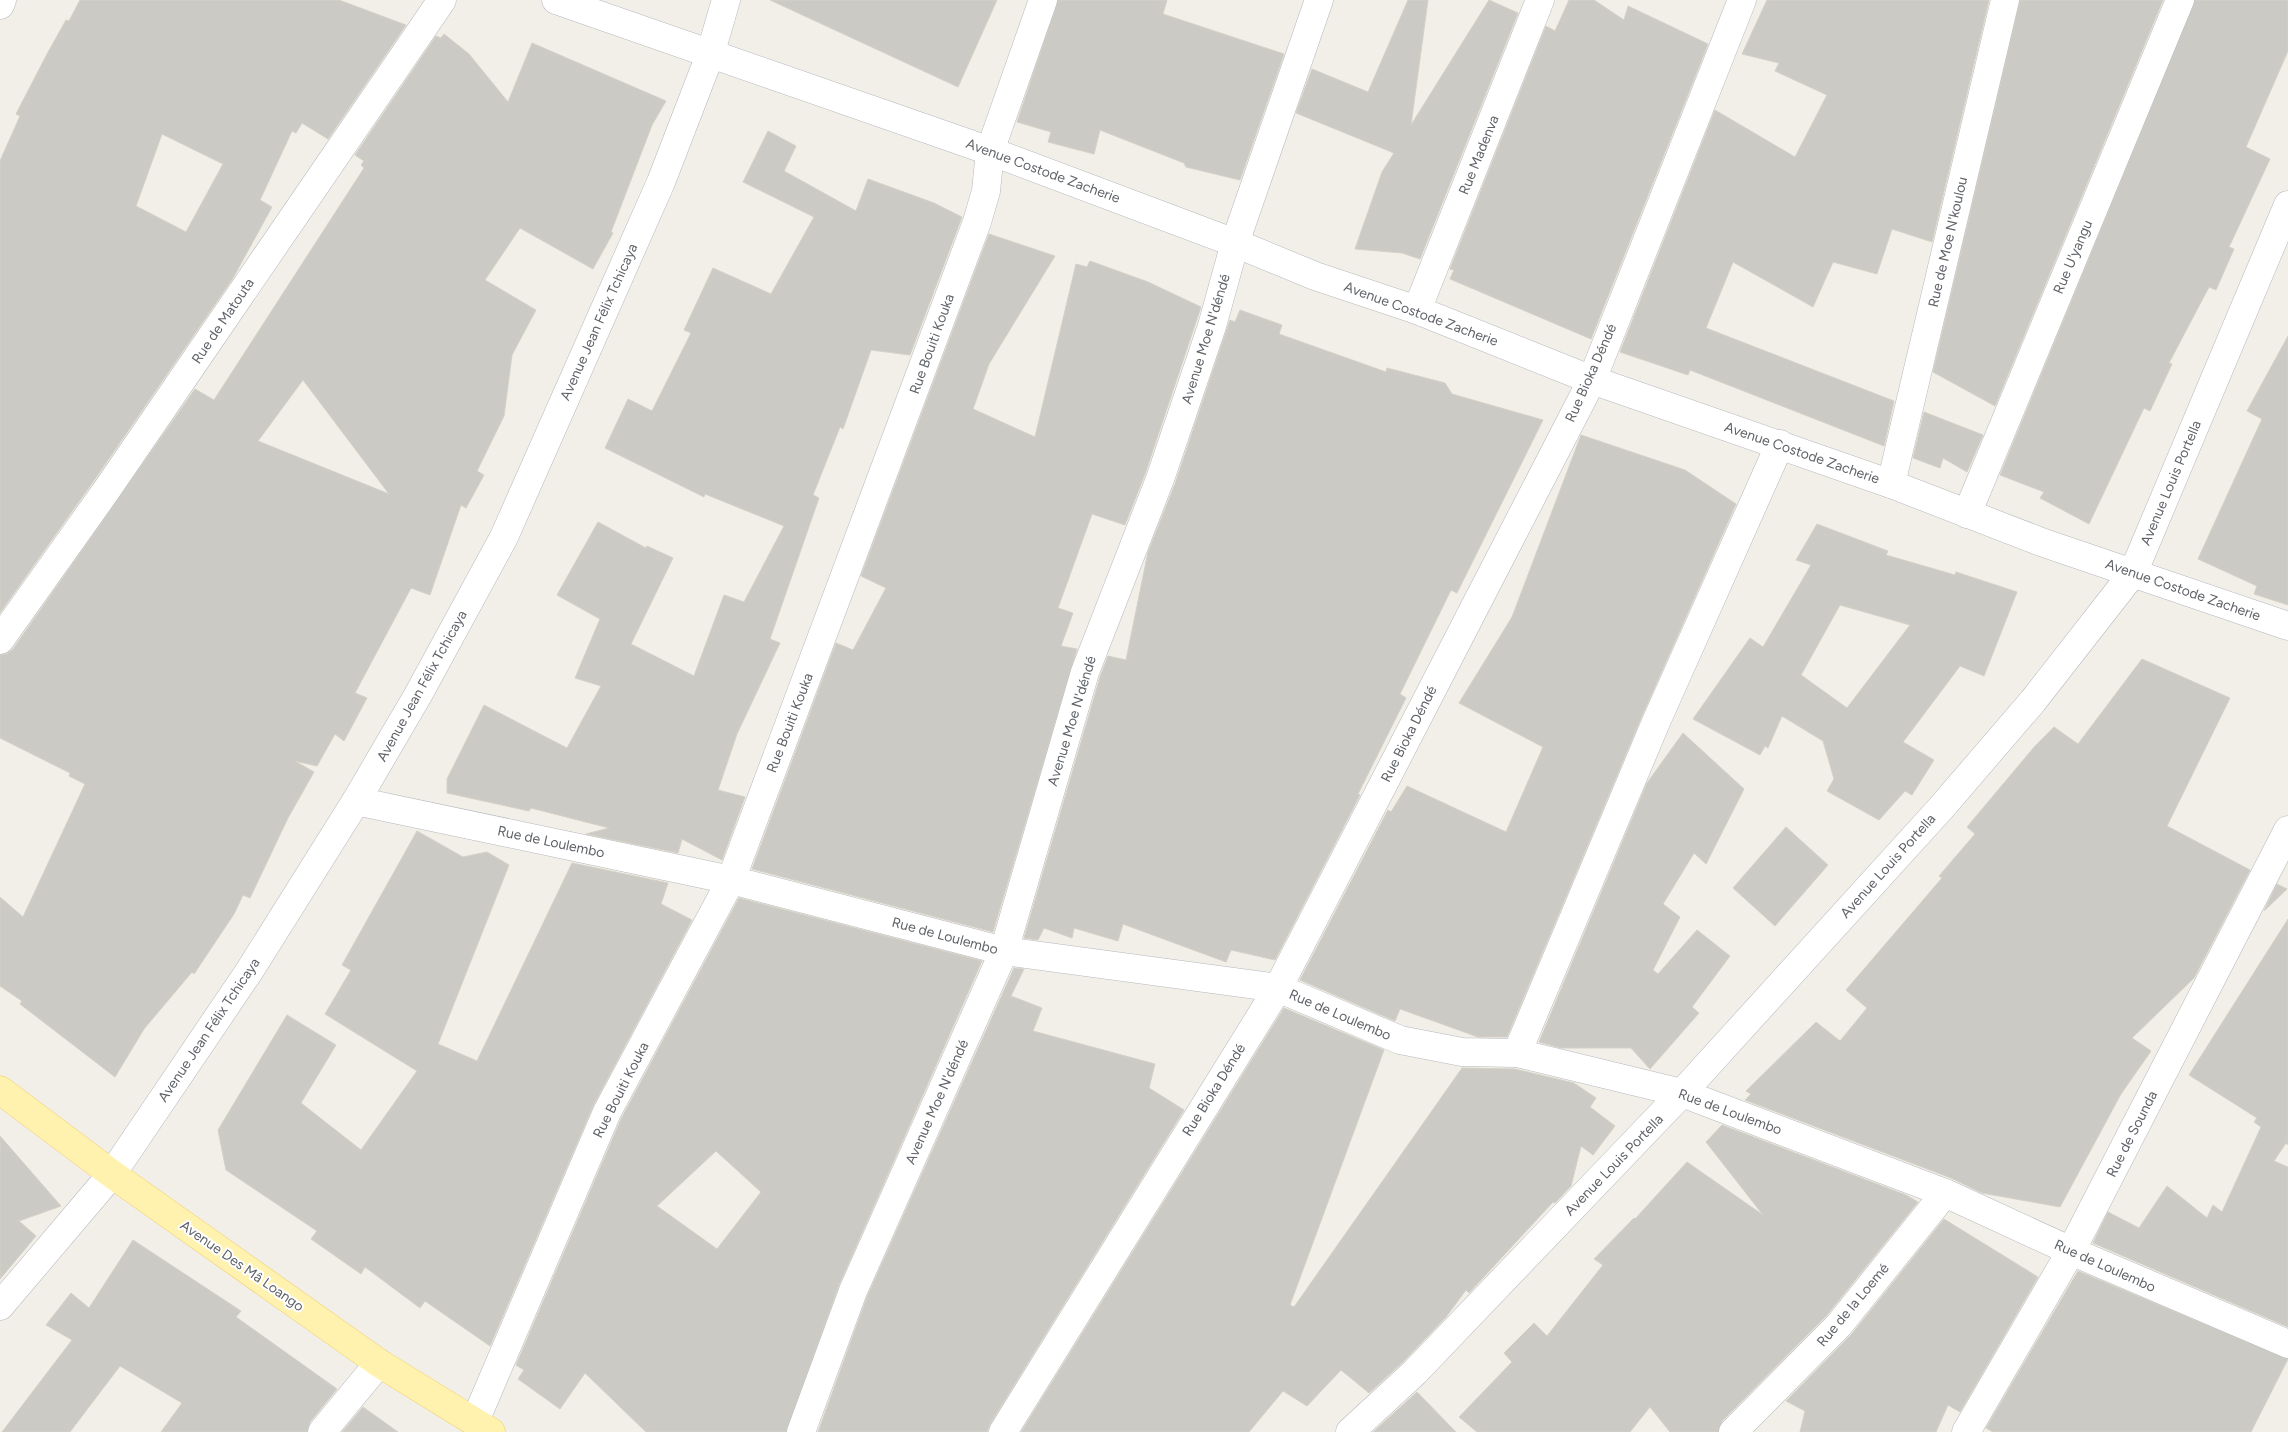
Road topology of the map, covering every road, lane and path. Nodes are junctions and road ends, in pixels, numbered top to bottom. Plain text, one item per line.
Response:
1 (2, 0) edge
2 (442, 0) edge
3 (556, 0) edge
4 (726, 0) edge
5 (1043, 0) edge
6 (1319, 0) edge
7 (1540, 0) edge
8 (1742, 0) edge
9 (2005, 0) edge
10 (2180, 0) edge
11 (0, 5) edge
12 (710, 55) junction
13 (990, 151) junction
14 (2288, 205) edge
15 (1235, 243) junction
16 (1417, 310) junction
17 (1592, 380) junction
18 (1780, 444) junction
19 (1891, 484) junction
20 (1967, 514) junction
21 (2133, 573) junction
22 (2288, 626) edge
23 (0, 640) edge
24 (356, 801) junction
25 (2288, 830) edge
26 (731, 880) junction
27 (1004, 951) junction
28 (1278, 988) junction
29 (1517, 1053) junction
30 (0, 1090) edge
31 (1682, 1093) junction
32 (112, 1174) junction
33 (1945, 1193) junction
34 (2071, 1252) junction
35 (0, 1306) edge
36 (2288, 1344) edge
37 (379, 1363) junction
38 (483, 1427) edge
39 (322, 1432) edge
40 (801, 1432) edge
41 (1003, 1432) edge
42 (1350, 1432) edge
43 (1733, 1432) edge
44 (1966, 1432) edge

1 - 11 street
2 - 23 street, Rue de Matouta
3 - 12 street, Avenue Costode Zacherie
4 - 12 street, Avenue Jean Félix Tchicaya
5 - 13 street, Rue Bouiti Kouka
6 - 15 street, Avenue Moe N'déndé
7 - 16 street, Rue Madenva
8 - 17 street, Rue Bioka Déndé
9 - 19 street, Rue de Moe N'koulou
10 - 20 street, Rue U'yangu
12 - 13 street, Avenue Costode Zacherie
12 - 24 street, Avenue Jean Félix Tchicaya
13 - 15 street, Avenue Costode Zacherie
13 - 26 street, Rue Bouiti Kouka
14 - 21 street, Avenue Louis Portella
15 - 16 street, Avenue Costode Zacherie
15 - 27 street, Avenue Moe N'déndé
16 - 17 street, Avenue Costode Zacherie
17 - 18 street, Avenue Costode Zacherie
17 - 28 street, Rue Bioka Déndé
18 - 19 street, Avenue Costode Zacherie
18 - 29 street
19 - 20 street, Avenue Costode Zacherie
20 - 21 street, Avenue Costode Zacherie
21 - 22 street, Avenue Costode Zacherie
21 - 31 street, Avenue Louis Portella
24 - 26 street, Rue de Loulembo
24 - 32 street, Avenue Jean Félix Tchicaya
25 - 34 street, Rue de Sounda
26 - 27 street, Rue de Loulembo
26 - 38 street, Rue Bouiti Kouka
27 - 28 street, Rue de Loulembo
27 - 40 street, Avenue Moe N'déndé
28 - 29 street, Rue de Loulembo
28 - 41 street, Rue Bioka Déndé
29 - 31 street, Rue de Loulembo
30 - 32 main road, Avenue Des Mâ Loango
31 - 33 street, Rue de Loulembo
31 - 42 street, Avenue Louis Portella
32 - 35 street, Avenue Jean Félix Tchicaya
32 - 37 main road, Avenue Des Mâ Loango
33 - 34 street, Rue de Loulembo
33 - 43 street, Rue de la Loemé
34 - 36 street, Rue de Loulembo
34 - 44 street, Rue de Sounda
37 - 38 main road, Avenue Des Mâ Loango
37 - 39 street

